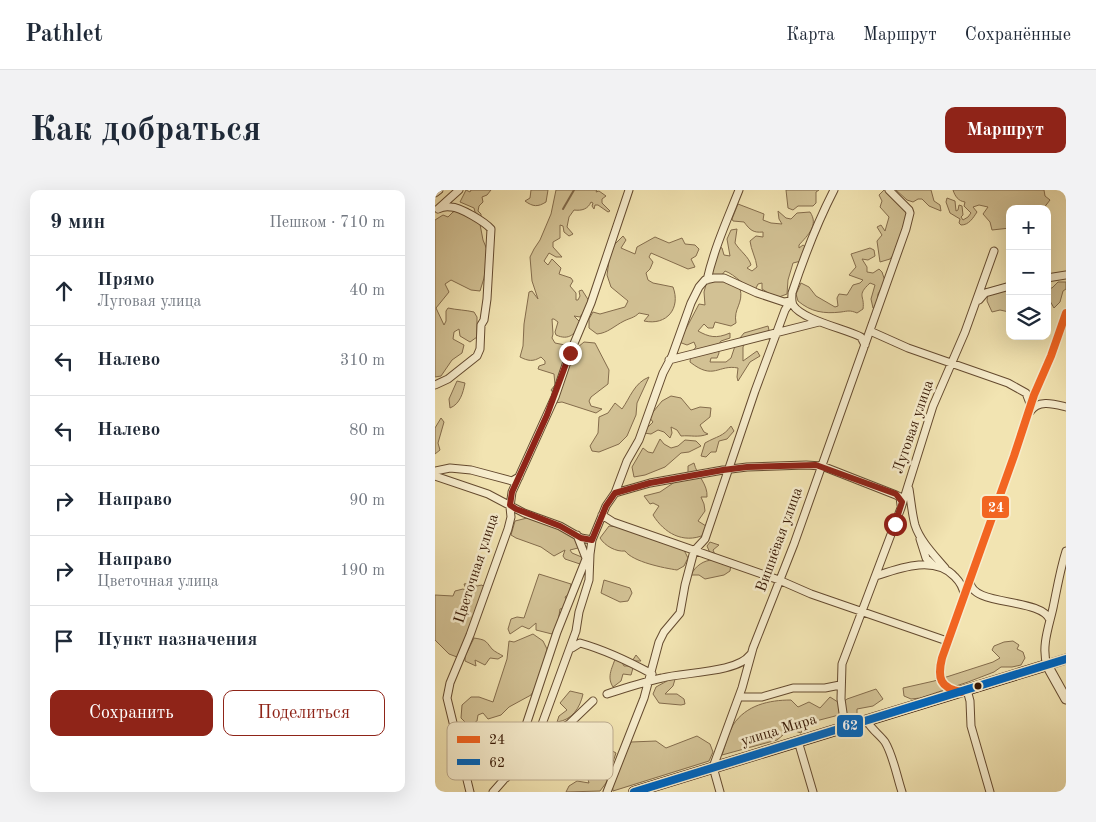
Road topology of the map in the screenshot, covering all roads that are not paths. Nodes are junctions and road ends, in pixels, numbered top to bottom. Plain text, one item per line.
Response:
1 (439, 190) edge
2 (459, 190) edge
3 (629, 190) edge
4 (739, 190) edge
5 (834, 190) edge
6 (889, 190) edge
7 (435, 193) edge
8 (437, 210) edge
9 (994, 251) dead end
10 (1066, 275) edge
11 (1051, 277) edge
12 (707, 280) junction
13 (1006, 287) edge
14 (791, 301) junction
15 (975, 304) junction
16 (1066, 313) edge
17 (819, 322) junction
18 (869, 331) junction
19 (777, 332) junction
20 (865, 345) junction
21 (669, 360) junction
22 (951, 364) junction
23 (435, 385) edge
24 (1031, 406) junction
25 (1066, 407) edge
26 (1028, 417) junction
27 (821, 466) junction
28 (728, 469) junction
29 (435, 471) edge
30 (435, 476) edge
31 (519, 476) junction
32 (908, 486) junction
33 (615, 493) junction
34 (510, 505) junction
35 (901, 508) junction
36 (603, 515) junction
37 (918, 531) junction
38 (577, 535) junction
39 (592, 540) junction
40 (694, 551) junction
41 (1066, 552) edge
42 (588, 562) junction
43 (933, 565) junction
44 (948, 571) junction
45 (970, 575) junction
46 (876, 576) junction
47 (779, 580) junction
48 (964, 597) junction
49 (861, 612) junction
50 (1050, 620) junction
51 (947, 640) junction
52 (753, 648) junction
53 (570, 651) junction
54 (1066, 659) edge
55 (1047, 665) junction
56 (651, 673) junction
57 (662, 678) junction
58 (649, 682) junction
59 (840, 685) junction
60 (964, 691) junction
61 (1065, 693) edge
62 (607, 694) dead end
63 (739, 697) junction
64 (593, 701) dead end
65 (453, 722) edge
66 (527, 722) edge
67 (543, 722) edge
68 (571, 722) edge
69 (867, 722) junction
70 (845, 727) junction
71 (799, 740) junction
72 (713, 767) junction
73 (613, 776) edge
74 (504, 780) edge
75 (612, 780) edge
76 (493, 792) edge
77 (607, 792) edge
78 (634, 792) edge
79 (720, 792) edge
80 (813, 792) edge
81 (901, 792) edge
82 (990, 792) edge

1 - 7 street
2 - 8 street
3 - 31 street, Цветочная улица
4 - 12 street
5 - 14 street
6 - 18 street, Вишнёвая улица
8 - 23 street
9 - 15 street, Луговая улица
10 - 11 street
12 - 14 street
12 - 21 street
13 - 15 street
14 - 17 street
14 - 19 street
15 - 22 street, Луговая улица
16 - 24 street
17 - 19 street
17 - 20 street
18 - 20 street, Вишнёвая улица
18 - 22 street
19 - 21 street
19 - 28 street
20 - 27 street, Вишнёвая улица
21 - 33 street
22 - 24 street
22 - 32 street, Луговая улица
24 - 26 street
25 - 26 street
26 - 45 street
27 - 28 street
27 - 35 street
27 - 47 street, Вишнёвая улица
28 - 33 street
28 - 40 street
29 - 31 street
30 - 34 street
31 - 34 street, Цветочная улица
32 - 35 street, Луговая улица
32 - 37 street
33 - 36 street
34 - 38 street
34 - 65 street, Цветочная улица
35 - 46 street, Луговая улица
36 - 39 street
36 - 40 street
37 - 43 street
37 - 44 street
38 - 39 street
38 - 42 street
39 - 42 street
40 - 47 street
40 - 56 street
41 - 50 street
42 - 53 street
42 - 66 street
43 - 44 street
43 - 46 street
44 - 48 street
45 - 48 street
45 - 50 street
46 - 49 street, Луговая улица
47 - 49 street
47 - 52 street, Вишнёвая улица
48 - 51 street
49 - 51 street
49 - 59 street, Луговая улица
50 - 55 street
51 - 60 street
52 - 57 street
52 - 63 street, Вишнёвая улица
53 - 56 street
53 - 67 street
54 - 55 street
55 - 60 main road, улица Мира
55 - 61 street
56 - 57 street
56 - 58 street
57 - 58 street
58 - 62 street
58 - 73 street
59 - 63 street
59 - 70 street, Луговая улица
60 - 69 main road, улица Мира
60 - 82 street
63 - 72 street, Вишнёвая улица
64 - 68 street
69 - 70 main road, улица Мира
69 - 81 street
70 - 71 main road, улица Мира
71 - 72 main road, улица Мира
71 - 80 street
72 - 78 main road, улица Мира
72 - 79 street
74 - 76 street
75 - 77 street

